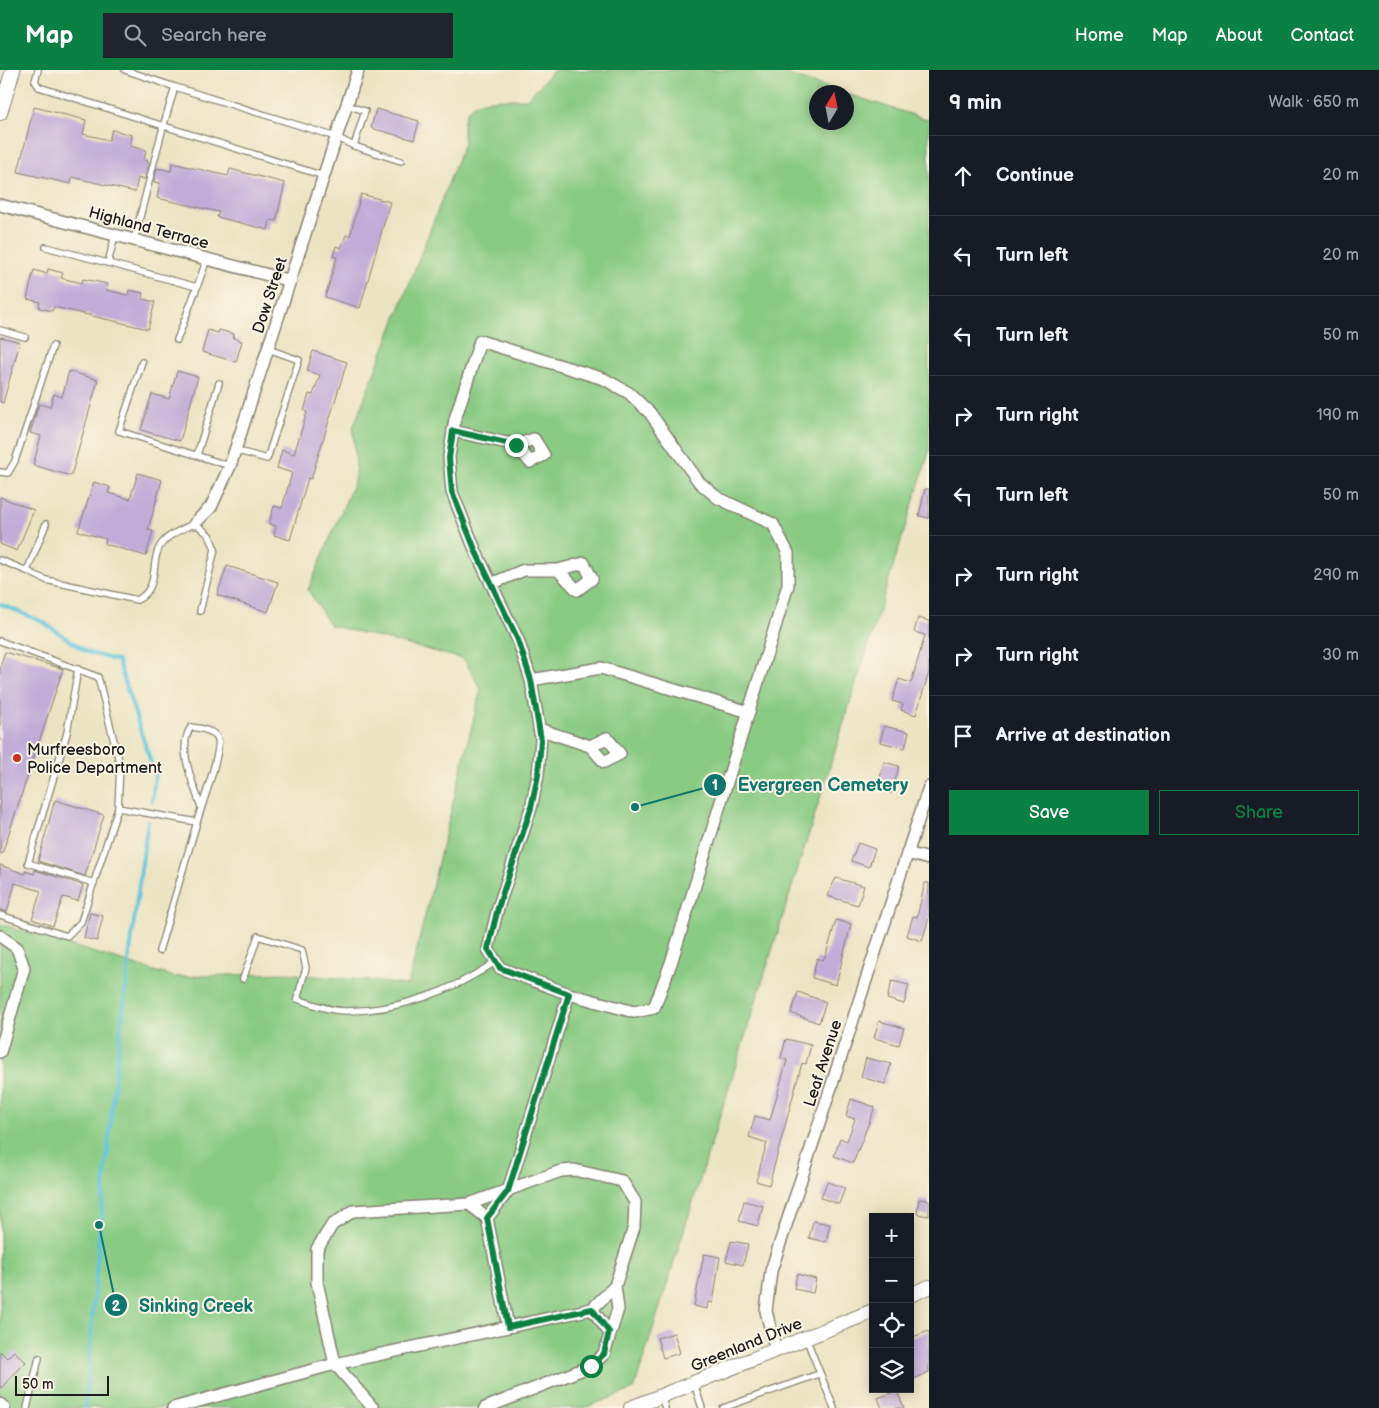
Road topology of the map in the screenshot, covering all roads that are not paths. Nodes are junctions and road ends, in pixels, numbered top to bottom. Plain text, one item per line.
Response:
1 (13, 70) edge
2 (38, 70) edge
3 (124, 70) edge
4 (358, 70) edge
5 (176, 88) junction
6 (347, 105) junction
7 (0, 113) edge
8 (163, 127) junction
9 (336, 137) junction
10 (354, 146) junction
11 (401, 161) dead end
12 (324, 176) junction
13 (0, 205) edge
14 (115, 236) junction
15 (134, 240) junction
16 (46, 246) dead end
17 (207, 259) junction
18 (108, 263) junction
19 (291, 281) junction
20 (197, 287) junction
21 (0, 330) edge
22 (24, 338) dead end
23 (177, 340) dead end
24 (53, 346) dead end
25 (268, 349) junction
26 (142, 362) dead end
27 (219, 383) dead end
28 (453, 431) junction
29 (516, 445) dead end
30 (235, 450) junction
31 (197, 455) junction
32 (230, 466) junction
33 (0, 472) edge
34 (195, 523) junction
35 (46, 524) dead end
36 (0, 560) edge
37 (558, 570) dead end
38 (27, 572) junction
39 (491, 584) junction
40 (200, 611) dead end
41 (0, 640) edge
42 (78, 669) junction
43 (531, 680) junction
44 (749, 712) junction
45 (539, 730) junction
46 (590, 746) dead end
47 (929, 788) edge
48 (202, 807) junction
49 (118, 808) junction
50 (197, 822) junction
51 (908, 852) junction
52 (929, 859) edge
53 (94, 884) junction
54 (0, 916) edge
55 (0, 936) edge
56 (159, 951) dead end
57 (495, 962) junction
58 (243, 979) dead end
59 (569, 994) junction
60 (0, 1052) edge
61 (508, 1191) junction
62 (469, 1204) junction
63 (487, 1218) junction
64 (615, 1286) junction
65 (929, 1288) edge
66 (914, 1294) edge
67 (592, 1309) junction
68 (869, 1313) edge
69 (508, 1327) junction
70 (609, 1332) junction
71 (806, 1338) junction
72 (776, 1351) junction
73 (39, 1358) dead end
74 (335, 1364) junction
75 (819, 1374) junction
76 (694, 1383) junction
77 (663, 1402) edge
78 (0, 1404) edge
79 (4, 1408) edge
80 (27, 1408) edge
81 (173, 1408) edge
82 (373, 1408) edge
83 (486, 1408) edge
84 (631, 1408) edge
85 (702, 1408) edge
86 (723, 1408) edge
87 (834, 1408) edge

1 - 7 street
2 - 8 lane
3 - 5 lane
4 - 6 street, Dow Street
5 - 8 lane
5 - 9 lane
6 - 9 street, Dow Street
6 - 10 lane
8 - 12 lane
8 - 15 lane
9 - 10 lane
9 - 12 street, Dow Street
10 - 11 lane
12 - 19 street, Dow Street
13 - 14 street, Highland Terrace
14 - 15 street, Highland Terrace
14 - 18 lane
15 - 17 street, Highland Terrace
16 - 18 lane
17 - 19 street, Highland Terrace
17 - 20 lane
18 - 20 lane
19 - 25 street, Dow Street
20 - 23 lane
21 - 22 lane
24 - 33 lane
25 - 30 street, Dow Street
25 - 30 lane
26 - 31 lane
27 - 31 lane
28 - 29 street
28 - 39 street
28 - 44 street
30 - 32 street, Dow Street
31 - 32 lane
32 - 34 street, Dow Street
34 - 38 lane
34 - 40 lane
35 - 38 lane
36 - 38 lane
37 - 39 street
39 - 43 street
41 - 42 lane
42 - 49 lane
42 - 53 lane
43 - 44 street
43 - 45 street
44 - 59 street
45 - 46 street
45 - 57 street
47 - 51 street, Leaf Avenue
48 - 48 lane
48 - 50 lane
49 - 50 lane
49 - 53 lane
50 - 56 lane
51 - 52 street
51 - 72 street, Leaf Avenue
53 - 54 lane
55 - 60 street
57 - 58 lane
57 - 59 street
59 - 61 street
61 - 62 street
61 - 63 street
61 - 64 street
62 - 63 street
62 - 74 street
63 - 69 street
64 - 67 street
64 - 70 street
65 - 66 street
67 - 69 street
67 - 70 street
68 - 71 street, Greenland Drive
69 - 74 street
70 - 83 street
71 - 72 street, Greenland Drive
71 - 75 lane
72 - 76 street, Greenland Drive
73 - 80 lane
74 - 81 street
74 - 82 street
75 - 86 lane
75 - 87 lane
76 - 77 street, Greenland Drive
76 - 85 lane
77 - 84 street, Greenland Drive
78 - 79 street

